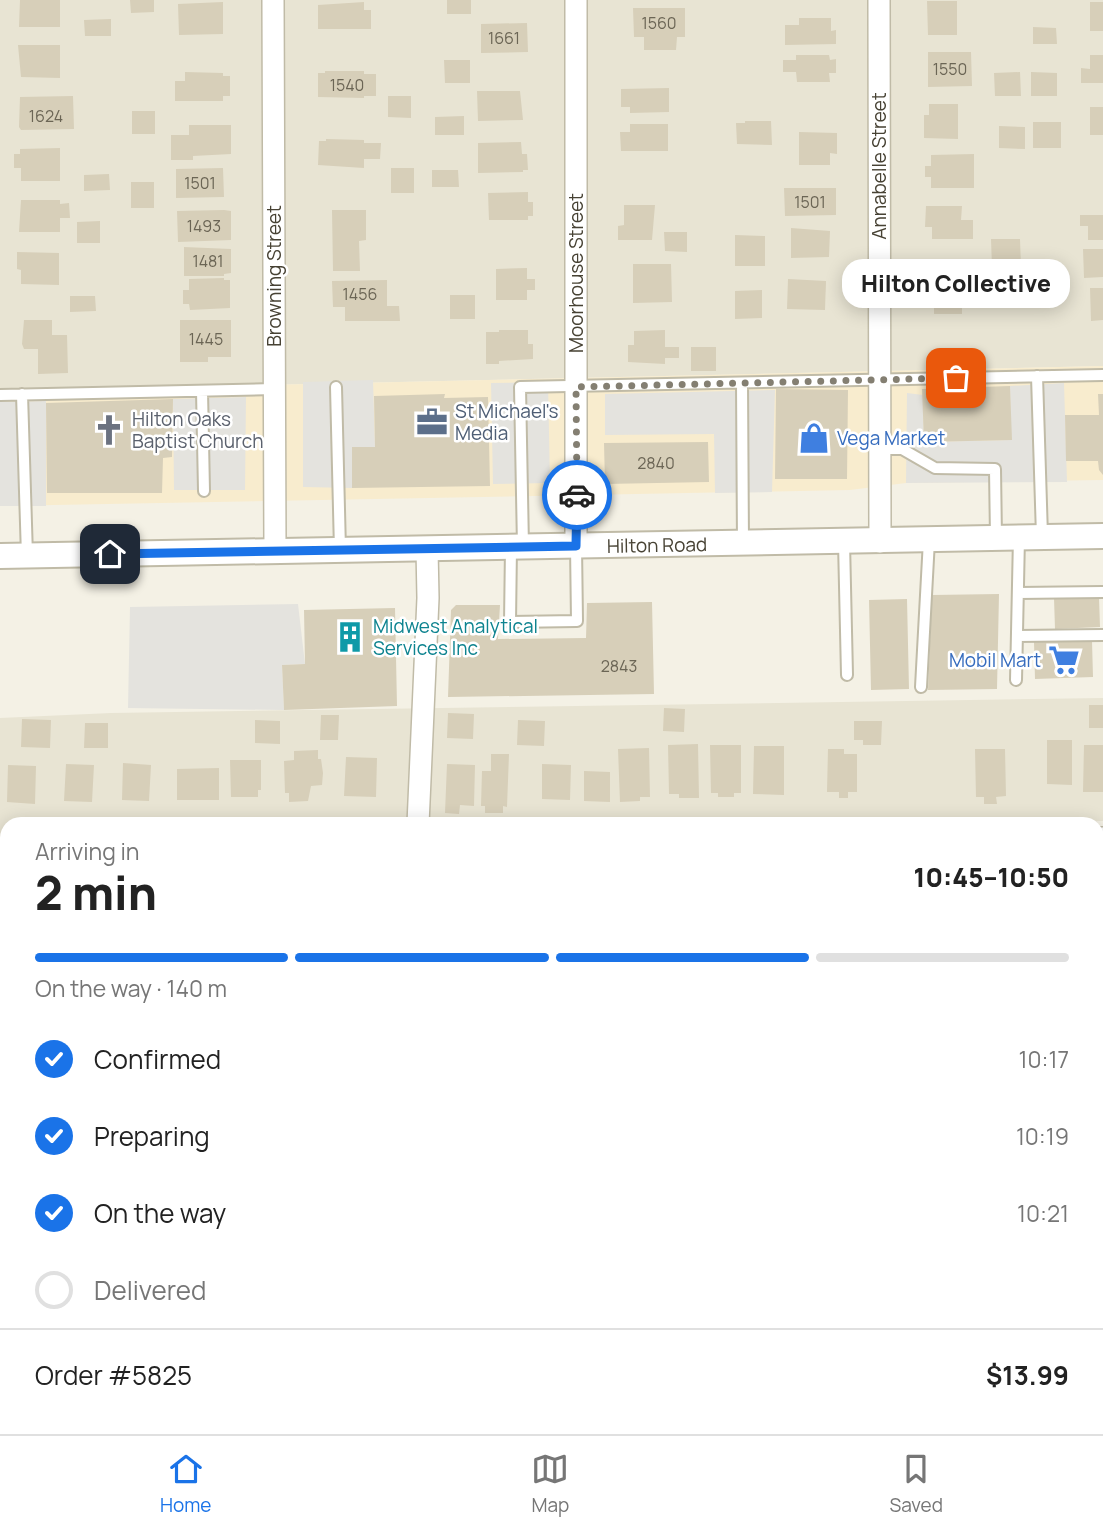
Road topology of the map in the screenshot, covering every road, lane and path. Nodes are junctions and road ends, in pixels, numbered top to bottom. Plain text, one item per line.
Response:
1 (273, 0) edge
2 (576, 0) edge
3 (879, 0) edge
4 (1103, 375) edge
5 (1037, 376) junction
6 (879, 380) junction
7 (742, 383) junction
8 (336, 387) dead end
9 (576, 387) junction
10 (274, 389) junction
11 (202, 391) junction
12 (22, 394) junction
13 (0, 395) edge
14 (879, 449) junction
15 (204, 491) dead end
16 (1103, 536) edge
17 (1019, 537) junction
18 (929, 540) junction
19 (880, 541) junction
20 (844, 542) junction
21 (743, 544) junction
22 (576, 546) junction
23 (517, 547) junction
24 (427, 549) junction
25 (340, 550) junction
26 (275, 551) junction
27 (0, 556) edge
28 (27, 556) junction
29 (1103, 592) edge
30 (1018, 593) junction
31 (1103, 635) edge
32 (1017, 636) junction
33 (847, 675) dead end
34 (1016, 680) dead end
35 (921, 687) dead end
36 (418, 817) edge

1 - 10 street, Browning Street
2 - 9 street, Moorhouse Street
3 - 6 street, Annabelle Street
4 - 5 lane
5 - 6 lane
5 - 17 lane
6 - 7 lane
6 - 14 street, Annabelle Street
7 - 9 lane
7 - 21 lane
8 - 25 lane
9 - 22 street, Moorhouse Street
9 - 23 lane
10 - 11 lane
10 - 26 street, Browning Street
11 - 12 lane
11 - 15 lane
12 - 13 lane
12 - 28 lane
14 - 17 lane
14 - 19 street, Annabelle Street
16 - 17 street, Hilton Road
17 - 18 street, Hilton Road
17 - 30 lane
18 - 19 street, Hilton Road
18 - 35 lane
19 - 20 street, Hilton Road
20 - 21 street, Hilton Road
20 - 33 lane
21 - 22 street, Hilton Road
22 - 23 street, Hilton Road
22 - 23 lane
23 - 24 street, Hilton Road
24 - 25 street, Hilton Road
24 - 36 street
25 - 26 street, Hilton Road
26 - 28 street, Hilton Road
27 - 28 street, Hilton Road
29 - 30 lane
30 - 32 lane
31 - 32 lane
32 - 34 lane

